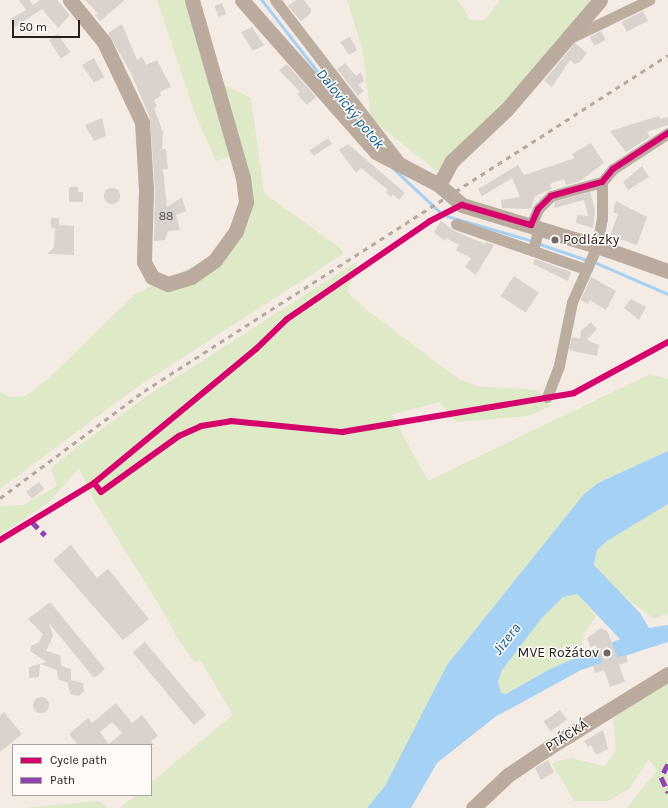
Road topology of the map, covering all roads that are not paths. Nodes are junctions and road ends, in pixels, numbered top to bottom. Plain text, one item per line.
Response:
1 (70, 0) edge
2 (192, 0) edge
3 (242, 0) edge
4 (275, 0) edge
5 (600, 0) edge
6 (648, 0) edge
7 (566, 40) junction
8 (668, 133) edge
9 (399, 164) junction
10 (602, 182) junction
11 (438, 185) junction
12 (456, 224) dead end
13 (535, 226) junction
14 (597, 246) junction
15 (533, 250) junction
16 (585, 269) junction
17 (668, 271) edge
18 (547, 397) dead end
19 (668, 674) edge
20 (473, 808) edge

1 - 2 main road
3 - 9 main road
4 - 9 street
5 - 7 main road
6 - 7 street
7 - 11 main road
8 - 10 street
9 - 11 main road
10 - 13 street
10 - 14 street
11 - 13 main road
12 - 15 street
13 - 14 main road
13 - 15 street
14 - 16 street
14 - 17 main road
15 - 16 street
16 - 18 street
19 - 20 main road, PTÁCKÁ

